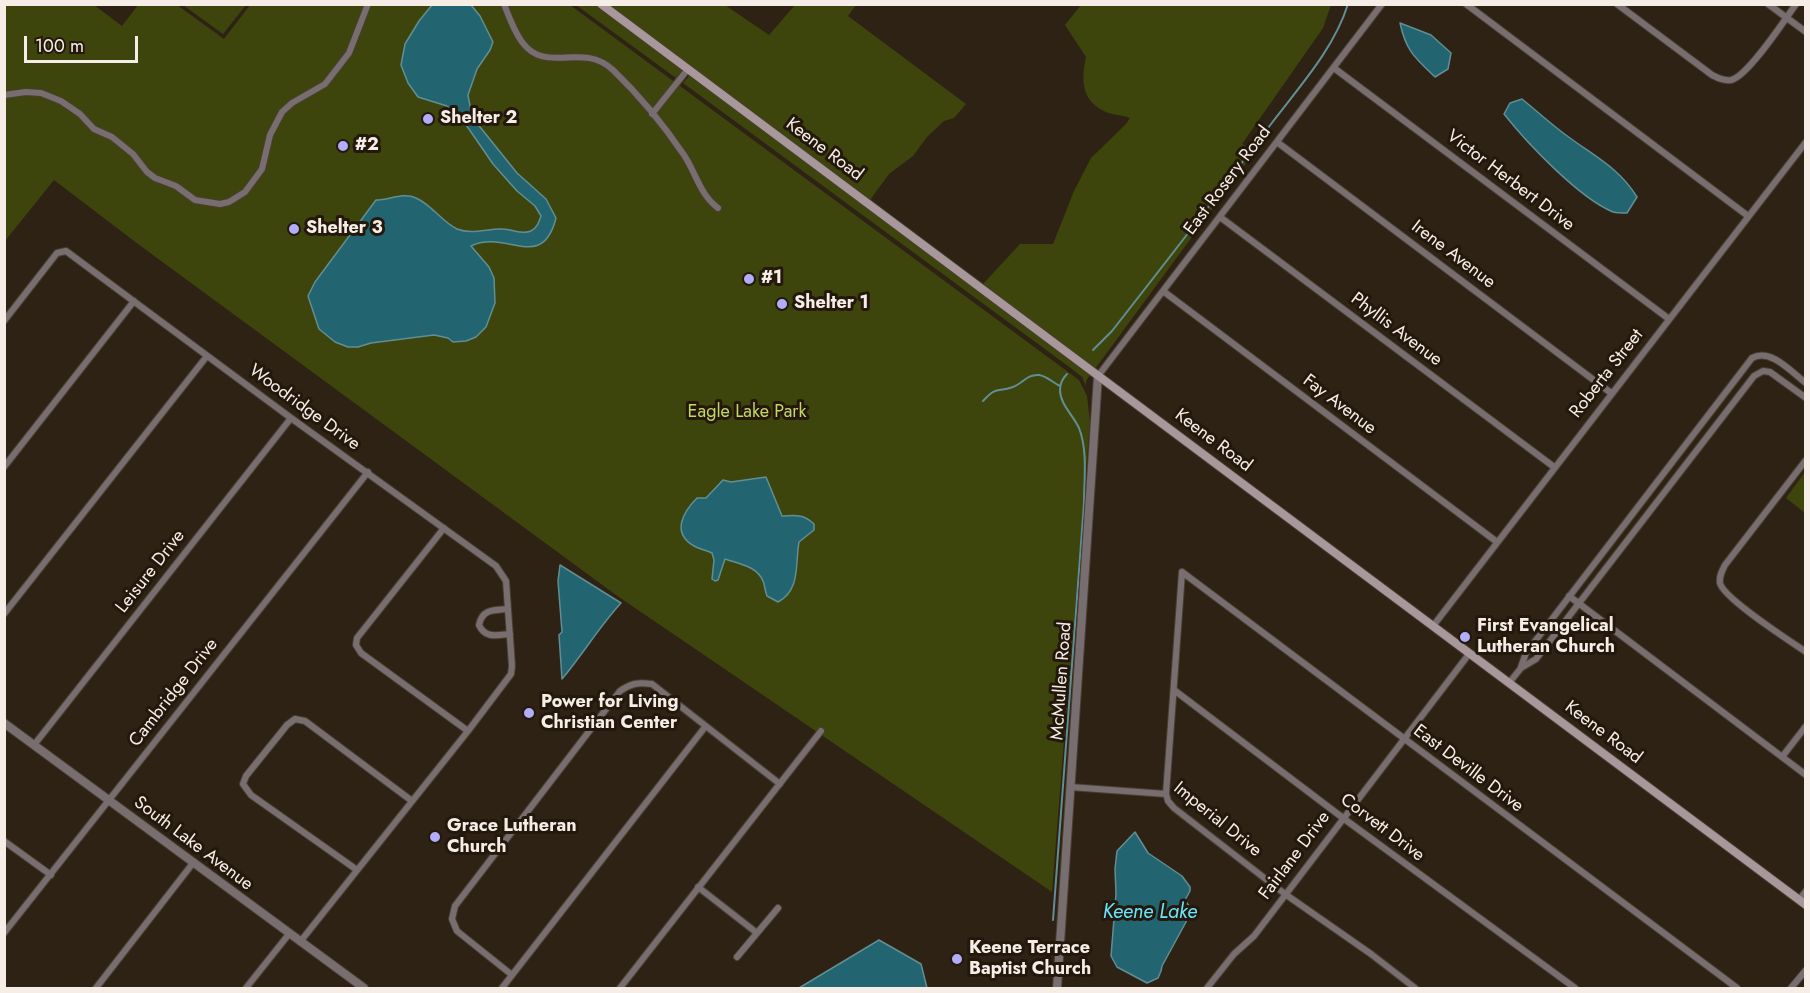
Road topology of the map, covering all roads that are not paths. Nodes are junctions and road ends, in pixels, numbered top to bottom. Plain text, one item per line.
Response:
1 (368, 4) edge
2 (504, 4) edge
3 (601, 4) edge
4 (1382, 4) edge
5 (1466, 4) edge
6 (1617, 4) edge
7 (1768, 4) edge
8 (1796, 4) edge
9 (1786, 18) junction
10 (1806, 32) edge
11 (1334, 68) junction
12 (688, 69) junction
13 (4, 95) edge
14 (652, 114) junction
15 (1277, 142) junction
16 (1806, 142) edge
17 (718, 208) dead end
18 (1748, 216) junction
19 (1220, 217) junction
20 (1163, 291) junction
21 (134, 301) junction
22 (1669, 319) junction
23 (4, 321) edge
24 (207, 356) junction
25 (1098, 376) junction
26 (1806, 382) edge
27 (1611, 393) junction
28 (1806, 398) edge
29 (291, 418) junction
30 (1700, 425) junction
31 (1710, 432) junction
32 (1806, 460) edge
33 (4, 467) edge
34 (1554, 467) junction
35 (368, 472) junction
36 (444, 528) junction
37 (1497, 542) junction
38 (1569, 596) junction
39 (1579, 605) junction
40 (508, 609) junction
41 (4, 614) edge
42 (1433, 626) junction
43 (510, 634) junction
44 (1806, 652) edge
45 (1469, 654) junction
46 (1521, 668) junction
47 (1509, 683) junction
48 (1174, 690) junction
49 (4, 723) edge
50 (1806, 726) edge
51 (705, 727) junction
52 (468, 731) junction
53 (821, 731) dead end
54 (1402, 740) junction
55 (34, 745) junction
56 (1782, 757) junction
57 (1806, 775) edge
58 (780, 784) junction
59 (1070, 787) junction
60 (1166, 794) junction
61 (109, 800) junction
62 (412, 801) junction
63 (1343, 818) junction
64 (4, 841) edge
65 (193, 863) junction
66 (357, 870) junction
67 (51, 875) junction
68 (698, 887) junction
69 (1806, 891) edge
70 (1285, 894) junction
71 (1802, 902) edge
72 (778, 908) dead end
73 (4, 933) edge
74 (757, 933) junction
75 (289, 934) junction
76 (300, 942) junction
77 (737, 957) dead end
78 (1806, 970) edge
79 (512, 975) junction
80 (96, 988) edge
81 (246, 988) edge
82 (364, 988) edge
83 (502, 988) edge
84 (620, 988) edge
85 (1057, 988) edge
86 (1207, 988) edge
87 (1415, 988) edge
88 (1575, 988) edge
89 (1737, 988) edge
90 (1791, 988) edge

1 - 13 street
2 - 14 street
3 - 12 main road, Keene Road
4 - 11 street, East Rosery Road
5 - 18 street
6 - 9 street
7 - 9 street
8 - 9 street
9 - 10 street
11 - 15 street, East Rosery Road
11 - 22 street, Victor Herbert Drive
12 - 14 street
12 - 25 main road, Keene Road
14 - 17 street
15 - 19 street, East Rosery Road
15 - 27 street, Irene Avenue
16 - 18 street, Roberta Street
18 - 22 street, Roberta Street
19 - 20 street, East Rosery Road
19 - 34 street, Phyllis Avenue
20 - 25 street, East Rosery Road
20 - 37 street, Fay Avenue
21 - 23 street, Woodridge Drive
21 - 24 street, Woodridge Drive
21 - 33 street
22 - 27 street, Roberta Street
24 - 29 street, Woodridge Drive
24 - 41 street
25 - 42 main road, Keene Road
25 - 59 street, McMullen Road
26 - 30 street
27 - 34 street, Roberta Street
28 - 31 street
29 - 35 street, Woodridge Drive
29 - 55 street, Leisure Drive
30 - 31 street
30 - 38 street
31 - 39 street
32 - 44 street
34 - 37 street, Roberta Street
35 - 36 street, Woodridge Drive
35 - 61 street, Cambridge Drive
36 - 40 street, Woodridge Drive
36 - 52 street
37 - 42 street, Roberta Street
38 - 39 street
38 - 46 street
39 - 46 street
39 - 56 street
40 - 43 street, Woodridge Drive
40 - 43 street
42 - 45 main road, Keene Road
43 - 52 street, Woodridge Drive
45 - 47 main road, Keene Road
45 - 54 street, Fairlane Drive
46 - 47 street
47 - 71 main road, Keene Road
48 - 54 street, East Deville Drive
48 - 60 street
48 - 63 street, Corvett Drive
49 - 55 street, South Lake Avenue
50 - 56 street
51 - 58 street
51 - 79 street
51 - 79 street
52 - 62 street, Woodridge Drive
53 - 58 street
54 - 63 street, Fairlane Drive
54 - 89 street, East Deville Drive
55 - 61 street, South Lake Avenue
56 - 57 street
58 - 68 street
59 - 60 street, Imperial Drive
59 - 85 street, McMullen Road
60 - 70 street, Imperial Drive
61 - 65 street, South Lake Avenue
61 - 67 street, Cambridge Drive
62 - 66 street, Woodridge Drive
62 - 66 street
63 - 70 street, Fairlane Drive
63 - 88 street, Corvett Drive
64 - 67 street
65 - 75 street, South Lake Avenue
65 - 80 street
66 - 76 street, Woodridge Drive
67 - 73 street, Cambridge Drive
68 - 74 street
68 - 84 street
69 - 71 street
70 - 86 street, Fairlane Drive
70 - 87 street, Imperial Drive
72 - 74 street
74 - 77 street
75 - 76 street, South Lake Avenue
75 - 81 street
76 - 82 street, South Lake Avenue
78 - 90 street
79 - 83 street

